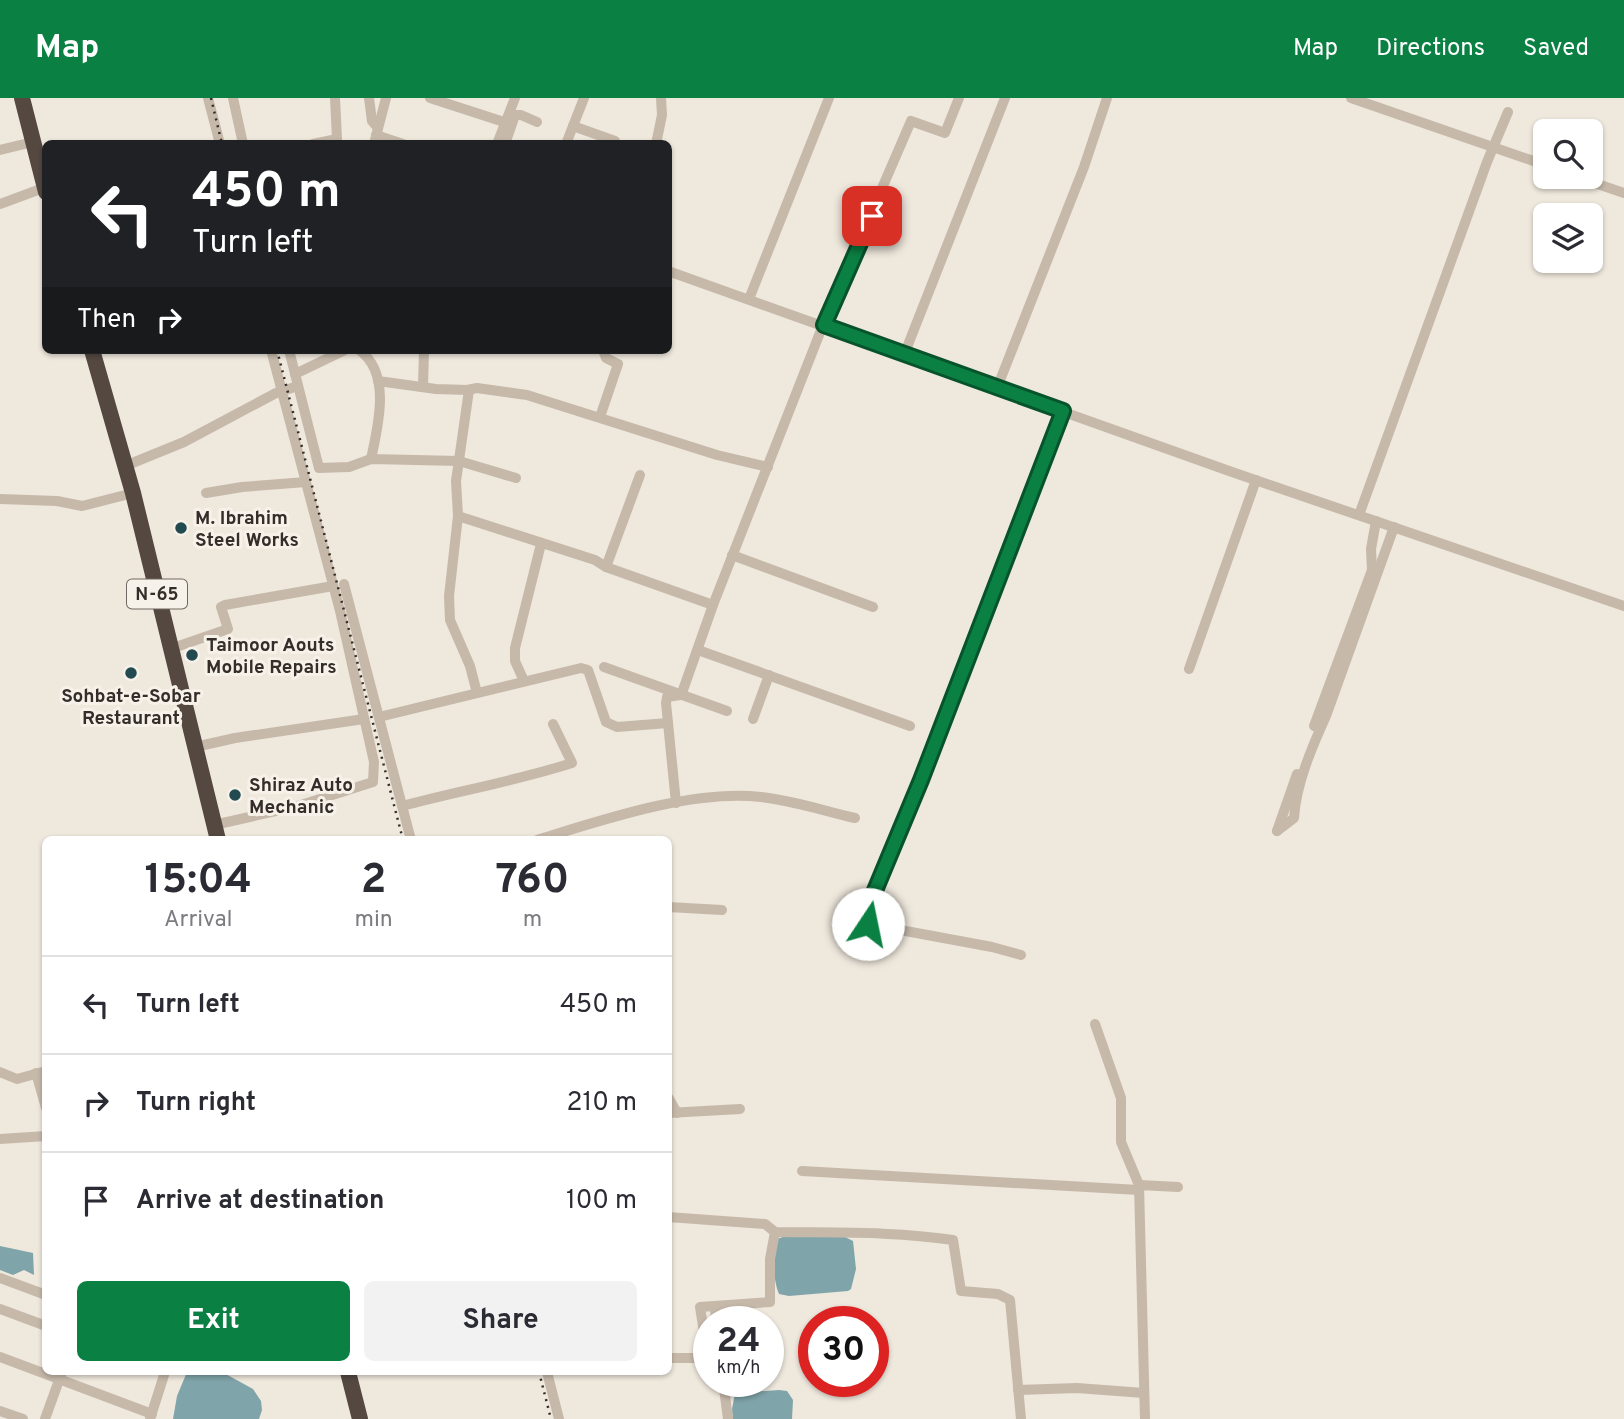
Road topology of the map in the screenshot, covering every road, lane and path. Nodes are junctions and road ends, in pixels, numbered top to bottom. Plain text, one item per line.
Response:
1 (22, 98) edge
2 (208, 98) edge
3 (233, 98) edge
4 (335, 98) edge
5 (369, 98) edge
6 (386, 98) edge
7 (429, 98) edge
8 (515, 98) edge
9 (584, 98) edge
10 (661, 98) edge
11 (829, 98) edge
12 (959, 98) edge
13 (1005, 98) edge
14 (1107, 98) edge
15 (1351, 98) edge
16 (1508, 112) dead end
17 (504, 122) junction
18 (537, 122) dead end
19 (573, 126) junction
20 (376, 136) edge
21 (219, 140) edge
22 (242, 140) edge
23 (332, 140) edge
24 (498, 140) edge
25 (506, 140) edge
26 (568, 140) edge
27 (612, 140) edge
28 (657, 140) edge
29 (33, 142) junction
30 (1494, 148) junction
31 (0, 150) edge
32 (1533, 161) edge
33 (42, 177) edge
34 (1603, 186) edge
35 (42, 190) edge
36 (1624, 193) edge
37 (0, 204) edge
38 (672, 272) edge
39 (749, 299) junction
40 (824, 325) junction
41 (93, 354) edge
42 (272, 354) edge
43 (290, 354) edge
44 (337, 354) edge
45 (364, 354) edge
46 (424, 354) edge
47 (605, 354) edge
48 (904, 355) junction
49 (295, 374) junction
50 (378, 382) junction
51 (299, 386) junction
52 (423, 387) junction
53 (997, 388) junction
54 (469, 390) junction
55 (282, 392) junction
56 (1063, 411) junction
57 (600, 417) junction
58 (371, 459) junction
59 (459, 461) junction
60 (125, 467) junction
61 (768, 467) junction
62 (640, 475) dead end
63 (516, 478) dead end
64 (1256, 480) junction
65 (306, 482) junction
66 (206, 493) dead end
67 (133, 494) junction
68 (0, 499) edge
69 (1359, 515) junction
70 (458, 516) junction
71 (1376, 521) junction
72 (1394, 527) junction
73 (541, 544) junction
74 (732, 555) junction
75 (606, 567) junction
76 (338, 585) junction
77 (713, 605) junction
78 (1624, 606) edge
79 (873, 607) dead end
80 (170, 649) junction
81 (698, 650) junction
82 (604, 667) dead end
83 (1189, 669) dead end
84 (769, 675) junction
85 (524, 681) junction
86 (477, 693) junction
87 (680, 695) junction
88 (727, 711) dead end
89 (379, 717) junction
90 (364, 719) junction
91 (753, 719) dead end
92 (668, 723) junction
93 (553, 724) dead end
94 (910, 726) dead end
95 (195, 747) junction
96 (676, 803) junction
97 (402, 806) junction
98 (855, 818) dead end
99 (216, 833) edge
100 (410, 836) edge
101 (568, 836) edge
102 (672, 907) edge
103 (722, 910) dead end
104 (1021, 955) dead end
105 (1095, 1024) dead end
106 (0, 1072) edge
107 (41, 1072) edge
108 (740, 1109) dead end
109 (673, 1113) edge
110 (42, 1136) edge
111 (0, 1139) edge
112 (802, 1171) dead end
113 (1139, 1187) junction
114 (1178, 1187) dead end
115 (672, 1217) edge
116 (775, 1232) junction
117 (0, 1278) edge
118 (42, 1294) edge
119 (726, 1306) edge
120 (0, 1309) edge
121 (42, 1325) edge
122 (0, 1357) edge
123 (672, 1358) edge
124 (693, 1358) edge
125 (42, 1370) edge
126 (163, 1375) edge
127 (349, 1375) edge
128 (548, 1375) edge
129 (61, 1376) edge
130 (1018, 1390) junction
131 (1144, 1393) junction
132 (725, 1397) edge
133 (0, 1411) edge
134 (151, 1416) edge
135 (23, 1419) edge
136 (45, 1419) edge
137 (360, 1419) edge
138 (559, 1419) edge
139 (728, 1419) edge
140 (1021, 1419) edge
141 (1145, 1419) edge

1 - 29 highway
2 - 21 street
3 - 22 street
4 - 23 street
5 - 20 street
6 - 20 street
7 - 17 street
8 - 17 street
9 - 19 street
10 - 28 street
11 - 39 street
12 - 40 street
13 - 48 street
14 - 53 street
15 - 30 street
16 - 30 street
17 - 24 street
18 - 25 street
19 - 26 street
19 - 27 street
29 - 31 street
29 - 33 highway
30 - 32 street
30 - 69 street
34 - 36 street
35 - 37 street
38 - 39 street
39 - 40 street
40 - 48 street
40 - 61 street
41 - 60 highway, N-65
42 - 55 street
43 - 49 street
44 - 49 street
45 - 50 street
46 - 52 street
47 - 57 street
48 - 53 street
49 - 51 street
50 - 52 street
50 - 58 street
51 - 55 street
51 - 58 street
52 - 54 street
53 - 56 street
54 - 57 street
54 - 59 street
55 - 60 street
55 - 65 street
56 - 64 street
56 - 104 street
57 - 61 street
58 - 59 street
59 - 63 street
59 - 70 street
60 - 67 highway, N-65
61 - 74 street
62 - 75 street
64 - 69 street
64 - 83 street
65 - 66 street
65 - 76 street
67 - 68 street
67 - 80 highway, N-65
69 - 71 street
70 - 73 street
70 - 86 street
71 - 72 street
71 - 72 street
72 - 78 street
73 - 75 street
73 - 85 street
74 - 77 street
74 - 79 street
75 - 77 street
76 - 80 street
76 - 89 street
76 - 90 street
77 - 81 street
80 - 95 highway, N-65
81 - 84 street
81 - 87 street
82 - 87 street
84 - 91 street
84 - 94 street
85 - 86 street
85 - 92 street
86 - 89 street
87 - 88 street
87 - 92 street
89 - 97 street
90 - 95 street
90 - 99 street
92 - 96 street
93 - 97 street
95 - 99 highway, N-65
96 - 98 street
96 - 101 street
97 - 100 street
102 - 103 street
105 - 113 street
106 - 107 street
108 - 109 street
110 - 111 street
112 - 113 street
113 - 114 street
113 - 131 street
115 - 116 street
116 - 119 street
116 - 130 street
117 - 118 street
120 - 121 street
122 - 125 street
123 - 124 street
126 - 134 street
127 - 137 highway
128 - 138 street
129 - 134 street
129 - 136 street
130 - 131 street
130 - 140 street
131 - 141 street
132 - 139 street
133 - 135 street

